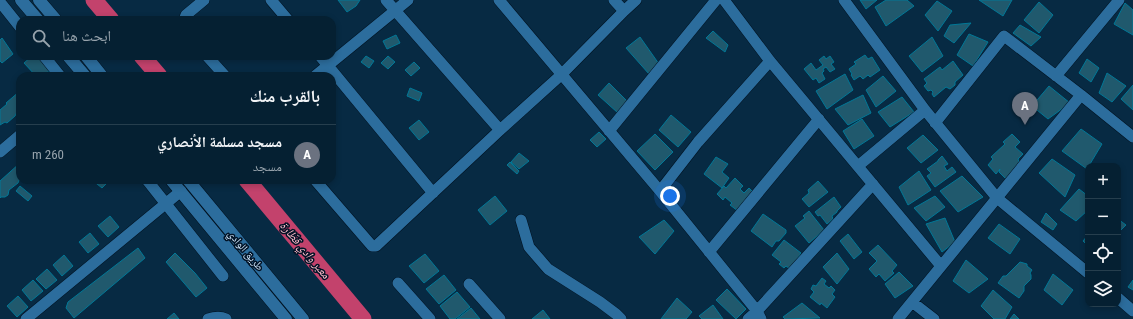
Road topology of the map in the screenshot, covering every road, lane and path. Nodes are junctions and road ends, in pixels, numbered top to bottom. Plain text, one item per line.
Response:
1 (21, 0) edge
2 (39, 0) edge
3 (204, 0) edge
4 (271, 0) edge
5 (386, 0) edge
6 (408, 0) edge
7 (499, 0) edge
8 (614, 0) edge
9 (636, 0) edge
10 (716, 0) edge
11 (724, 0) edge
12 (844, 0) edge
13 (1119, 0) edge
14 (0, 2) edge
15 (395, 11) junction
16 (624, 11) junction
17 (35, 16) edge
18 (53, 16) edge
19 (186, 16) edge
20 (285, 16) edge
21 (16, 22) edge
22 (336, 59) edge
23 (47, 60) edge
24 (71, 60) edge
25 (89, 60) edge
26 (211, 60) edge
27 (324, 60) edge
28 (334, 60) edge
29 (770, 61) junction
30 (328, 65) junction
31 (57, 72) edge
32 (81, 72) edge
33 (99, 72) edge
34 (221, 72) edge
35 (320, 72) edge
36 (334, 72) edge
37 (336, 75) edge
38 (562, 75) junction
39 (1056, 76) junction
40 (1081, 95) junction
41 (925, 110) junction
42 (819, 119) junction
43 (935, 123) junction
44 (500, 130) junction
45 (609, 131) junction
46 (1133, 137) edge
47 (16, 138) edge
48 (0, 152) edge
49 (858, 166) junction
50 (150, 184) edge
51 (175, 184) edge
52 (191, 184) edge
53 (318, 184) edge
54 (873, 184) junction
55 (181, 191) junction
56 (660, 191) junction
57 (433, 193) junction
58 (997, 198) junction
59 (166, 203) junction
60 (521, 220) dead end
61 (710, 252) junction
62 (941, 266) junction
63 (1086, 271) edge
64 (223, 276) dead end
65 (398, 283) dead end
66 (469, 284) dead end
67 (1121, 300) edge
68 (912, 302) junction
69 (1133, 310) edge
70 (759, 315) edge
71 (26, 319) edge
72 (208, 319) edge
73 (226, 319) edge
74 (286, 319) edge
75 (303, 319) edge
76 (430, 319) edge
77 (500, 319) edge
78 (620, 319) edge
79 (748, 319) edge
80 (898, 319) edge
81 (934, 319) edge

1 - 17 main road
2 - 18 main road
3 - 19 street
4 - 20 street
5 - 15 street
6 - 15 street
7 - 38 street
8 - 16 street
9 - 16 street
10 - 45 street
11 - 29 street
12 - 41 street
13 - 39 street
14 - 21 street
15 - 22 street
15 - 44 street
16 - 38 street
23 - 31 street
24 - 32 main road
25 - 33 main road
26 - 34 street
27 - 30 street
28 - 30 street
29 - 42 street
29 - 56 street
30 - 35 street
30 - 36 street
37 - 57 street
38 - 44 street
38 - 45 street
39 - 40 street
39 - 43 street
40 - 46 street
40 - 58 street
41 - 43 street
41 - 49 street
42 - 49 street
42 - 61 street
43 - 58 street
44 - 57 street
45 - 56 street
47 - 48 street
49 - 54 street
50 - 59 street
51 - 55 main road, طريق الوادي
52 - 75 main road, طريق الوادي
53 - 57 street
54 - 62 street
54 - 70 street
55 - 59 street
55 - 74 main road, طريق الوادي
56 - 61 street
58 - 62 street
58 - 63 street
59 - 64 street
59 - 71 street
60 - 78 street
61 - 70 street
62 - 68 street
65 - 76 street
66 - 77 street
67 - 69 street
68 - 80 street
68 - 81 street
70 - 79 street
72 - 73 street

